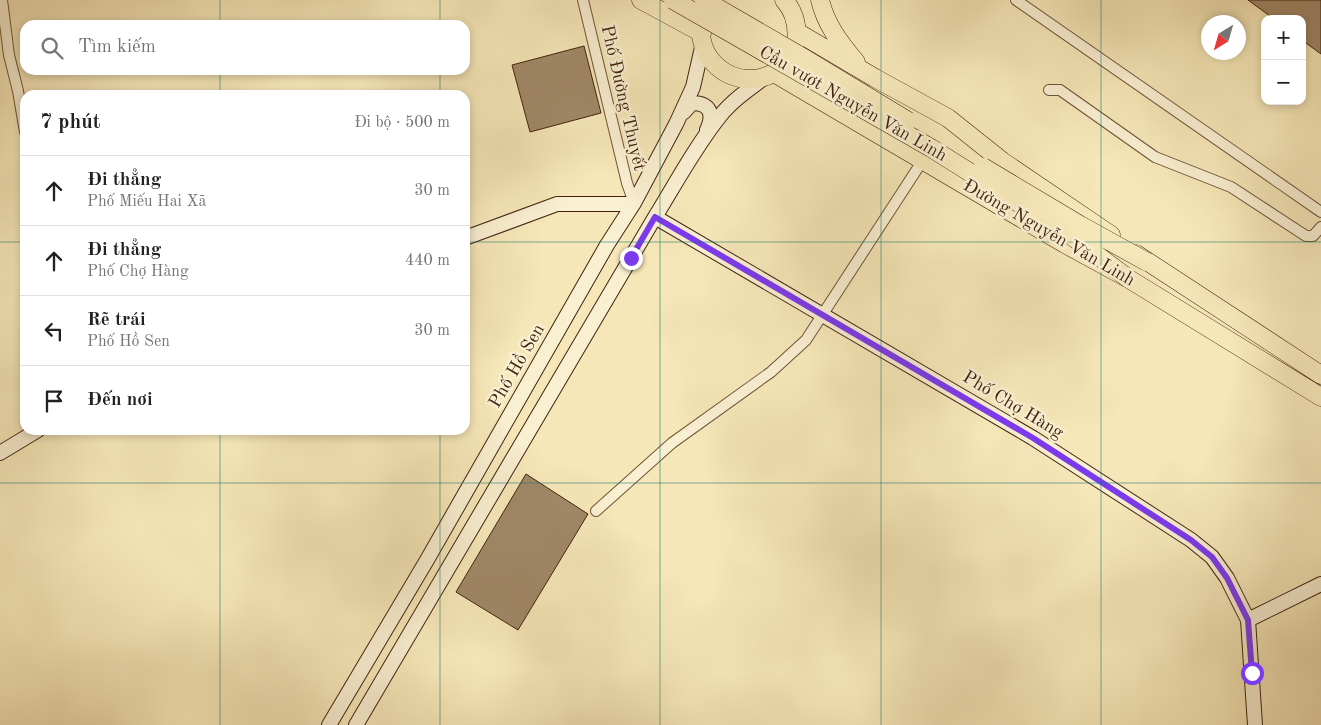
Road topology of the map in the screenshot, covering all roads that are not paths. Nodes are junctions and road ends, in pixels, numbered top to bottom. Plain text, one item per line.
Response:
1 (2, 0) edge
2 (584, 0) edge
3 (641, 0) edge
4 (673, 0) edge
5 (704, 0) edge
6 (714, 0) edge
7 (784, 0) edge
8 (820, 0) edge
9 (1016, 0) edge
10 (797, 32) junction
11 (702, 38) junction
12 (869, 74) junction
13 (769, 76) junction
14 (1049, 90) dead end
15 (20, 103) edge
16 (858, 121) junction
17 (676, 124) junction
18 (702, 140) junction
19 (923, 160) junction
20 (634, 203) junction
21 (1321, 212) edge
22 (655, 217) junction
23 (1321, 227) edge
24 (470, 236) edge
25 (1147, 262) junction
26 (1129, 279) junction
27 (822, 315) junction
28 (1321, 375) edge
29 (1321, 397) edge
30 (29, 435) edge
31 (0, 452) edge
32 (596, 511) dead end
33 (1321, 584) edge
34 (1248, 620) junction
35 (353, 683) junction
36 (374, 694) junction
37 (329, 725) edge
38 (356, 725) edge
39 (1255, 725) edge

1 - 15 street
2 - 20 street, Phố Đường Thuyết
3 - 11 highway
4 - 26 highway, Cầu vượt Nguyễn Văn Linh, bridge
5 - 25 highway, Cầu vượt Nguyễn Văn Linh, bridge
6 - 11 highway
7 - 10 highway
8 - 12 highway
9 - 21 street
10 - 12 highway, Đường Nguyễn Văn Linh
10 - 13 highway
11 - 13 highway
11 - 17 main road, Phố Hồ Sen
12 - 16 highway
12 - 25 highway, Đường Nguyễn Văn Linh
13 - 16 highway, Đường Nguyễn Văn Linh
13 - 18 main road
14 - 23 street
16 - 19 highway, Đường Nguyễn Văn Linh
17 - 18 main road
17 - 20 main road, Phố Hồ Sen
18 - 22 main road
19 - 26 highway, Đường Nguyễn Văn Linh
19 - 27 street
20 - 24 main road
20 - 35 main road, Phố Hồ Sen
22 - 27 main road, Phố Chợ Hàng
22 - 36 main road
25 - 28 highway, Đường Nguyễn Văn Linh
26 - 29 highway, Đường Nguyễn Văn Linh
27 - 32 street
27 - 34 main road, Phố Chợ Hàng
30 - 31 main road
33 - 34 main road
34 - 39 main road
35 - 36 main road
35 - 37 main road, Phố Hồ Sen
36 - 38 main road

